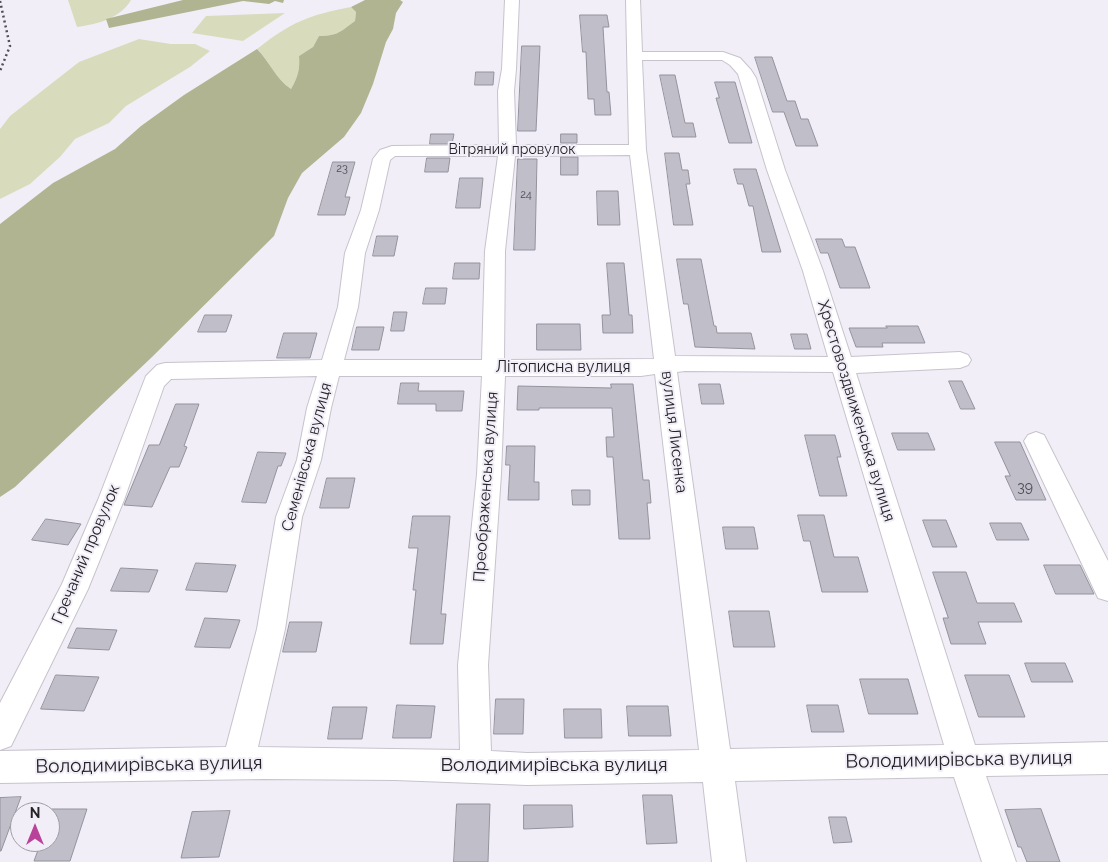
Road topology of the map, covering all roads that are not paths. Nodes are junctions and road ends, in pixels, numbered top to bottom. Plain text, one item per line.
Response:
1 (512, 0) edge
2 (633, 0) edge
3 (635, 56) junction
4 (508, 150) junction
5 (638, 150) junction
6 (386, 154) joint
7 (960, 360) dead end
8 (843, 364) junction
9 (665, 365) junction
10 (494, 367) junction
11 (330, 368) junction
12 (165, 371) joint
13 (1036, 441) dead end
14 (1108, 589) edge
15 (0, 735) edge
16 (1108, 758) edge
17 (964, 760) junction
18 (238, 763) junction
19 (716, 764) junction
20 (476, 766) junction
21 (0, 767) edge
22 (729, 862) edge
23 (999, 862) edge

1 - 4 street, Преображенська вулиця
2 - 3 street, вулиця Лисенка
3 - 5 street, вулиця Лисенка
3 - 8 street, Хрестовоздвиженська вулиця
4 - 5 street, Вітряний провулок
4 - 6 street, Вітряний провулок
4 - 10 street, Преображенська вулиця
5 - 9 street, вулиця Лисенка
6 - 11 street, Семенівська вулиця
7 - 8 street, Літописна вулиця
8 - 9 street, Літописна вулиця
8 - 17 street, Хрестовоздвиженська вулиця
9 - 10 street, Літописна вулиця
9 - 19 street, вулиця Лисенка
10 - 11 street, Літописна вулиця
10 - 20 street, Преображенська вулиця
11 - 12 street, Літописна вулиця
11 - 18 street, Семенівська вулиця
12 - 15 street, Гречаний провулок
13 - 14 street
16 - 17 street, Володимирівська вулиця
17 - 19 street, Володимирівська вулиця
17 - 23 street, Хрестовоздвиженська вулиця
18 - 20 street, Володимирівська вулиця
18 - 21 street, Володимирівська вулиця
19 - 20 street, Володимирівська вулиця
19 - 22 street, вулиця Лисенка

